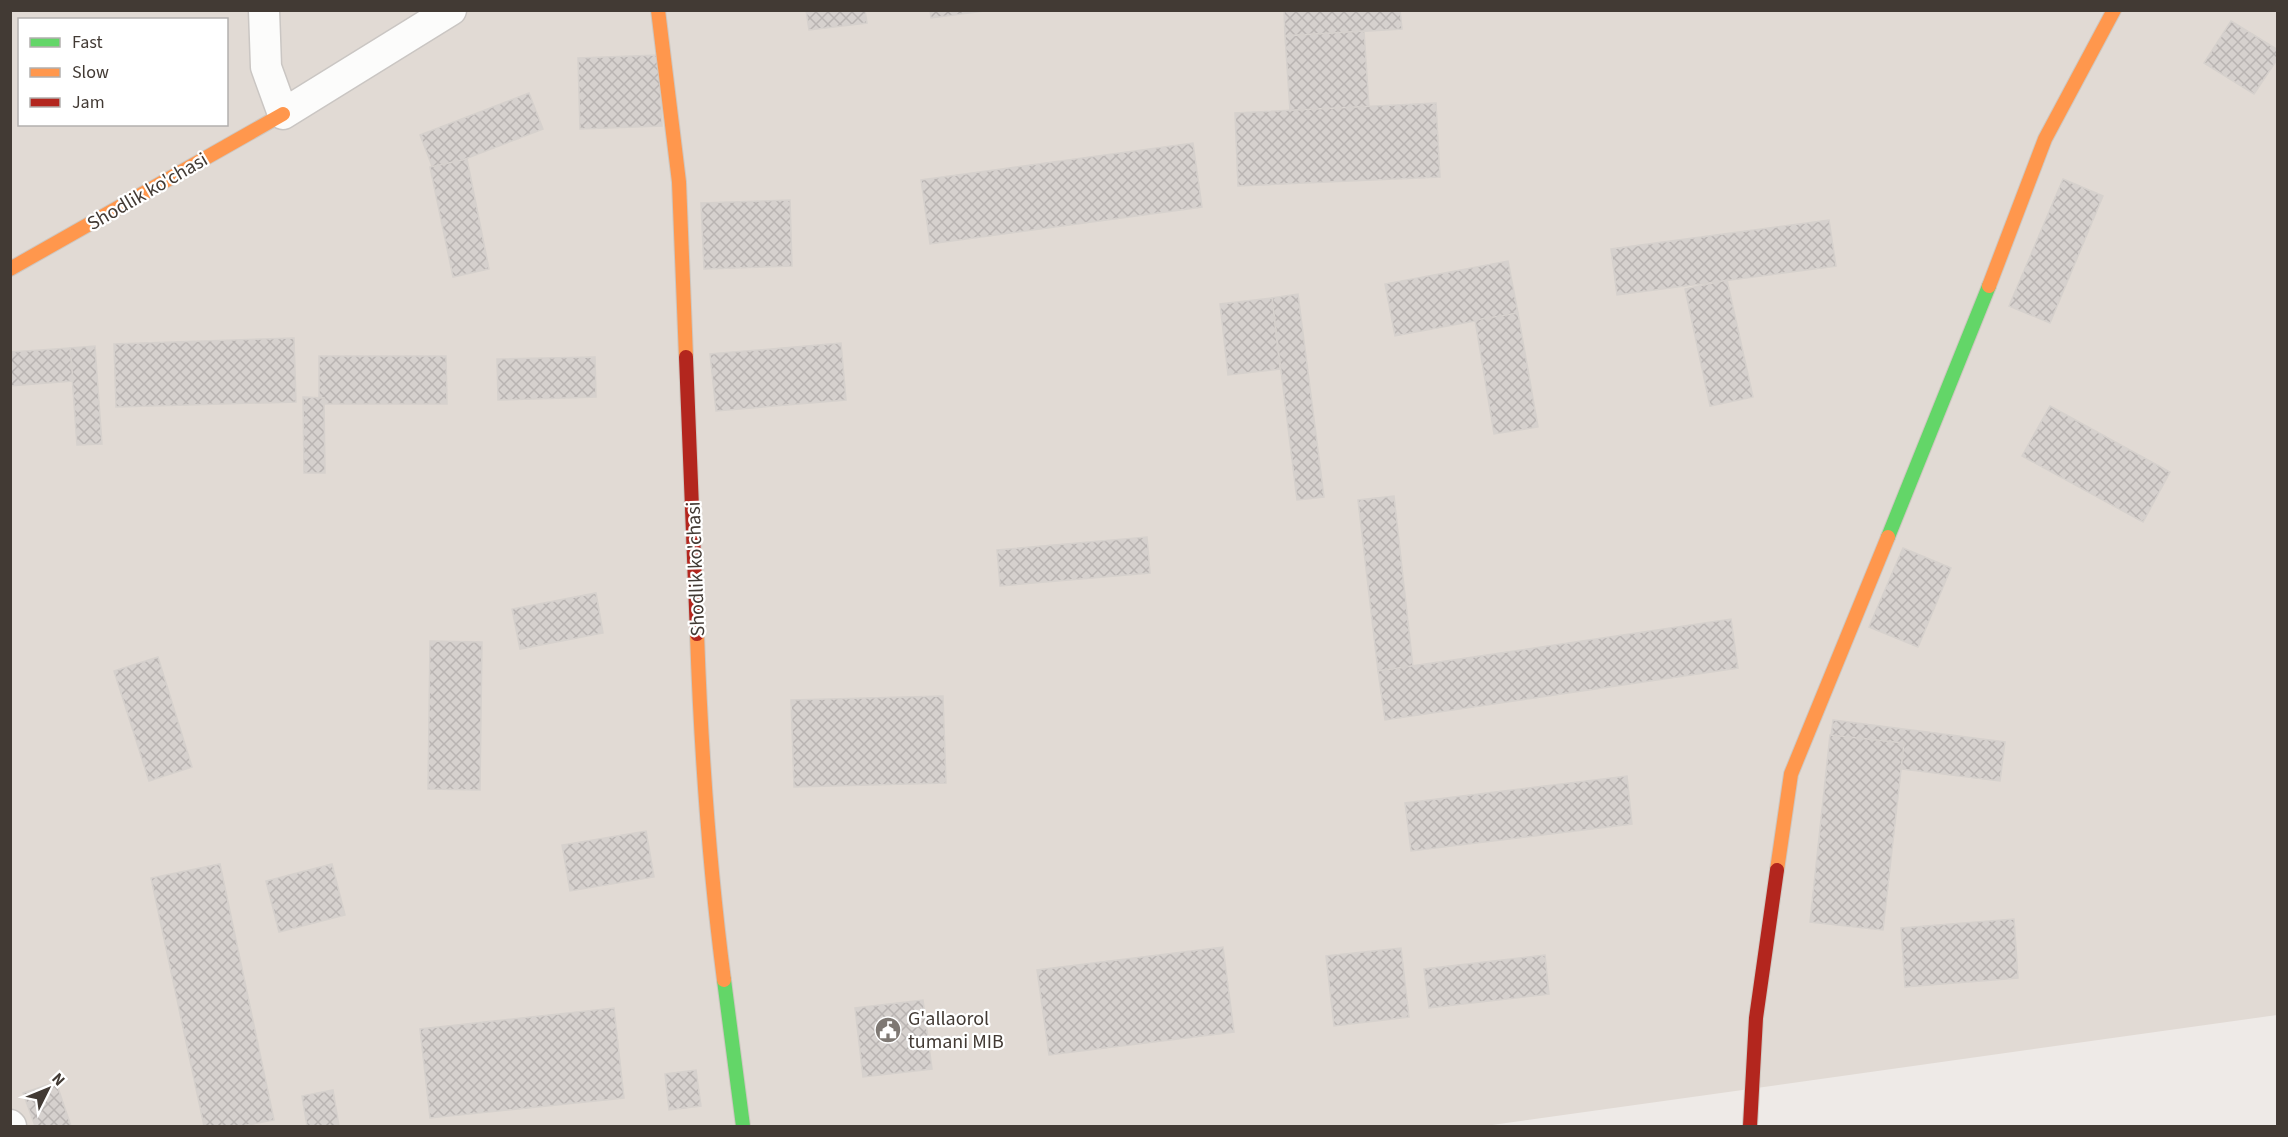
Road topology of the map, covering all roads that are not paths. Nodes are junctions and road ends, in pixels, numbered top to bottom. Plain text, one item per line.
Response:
1 (264, 10) edge
2 (451, 10) edge
3 (658, 10) edge
4 (2114, 10) edge
5 (283, 114) junction
6 (10, 269) edge
7 (743, 1126) edge
8 (1750, 1126) edge

1 - 5 street
2 - 5 street, Shodlik ko'chasi
3 - 7 street, Shodlik ko'chasi
4 - 8 street
5 - 6 street, Shodlik ko'chasi

